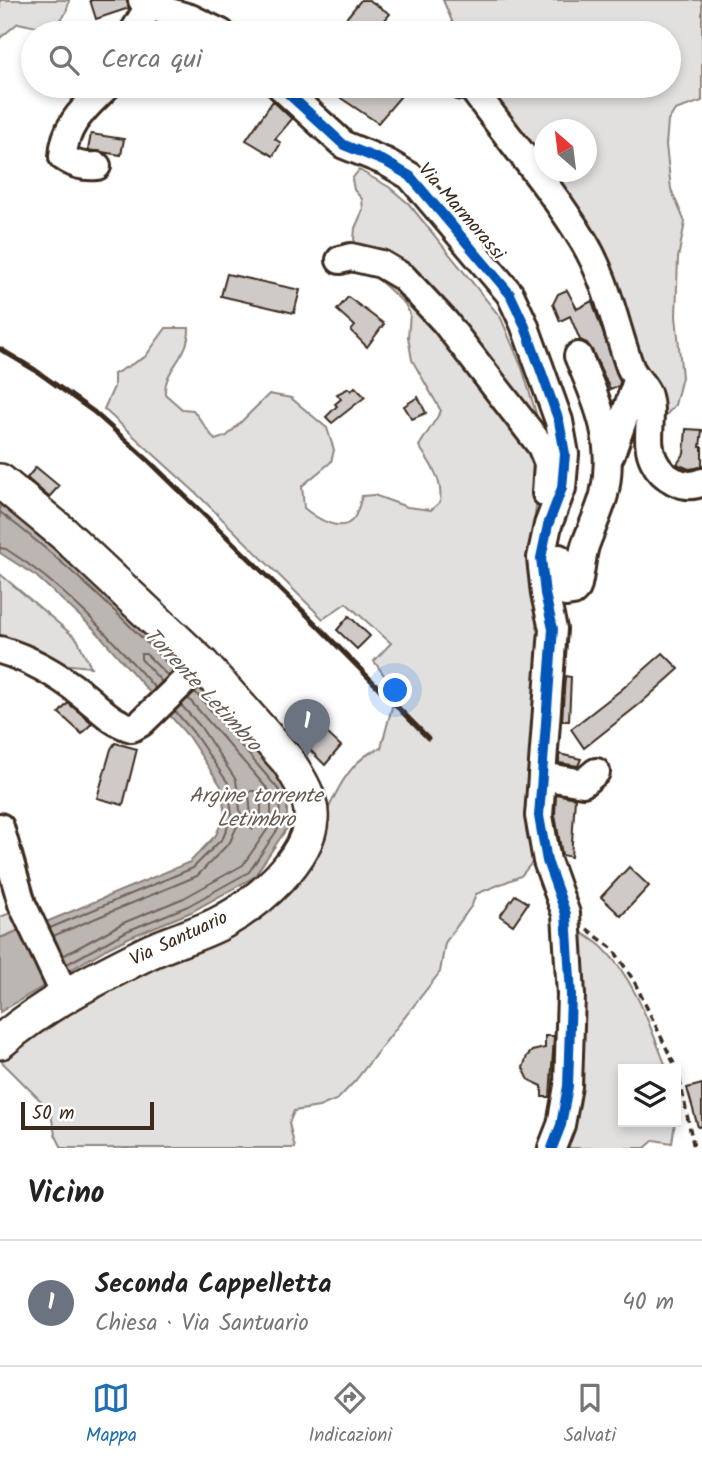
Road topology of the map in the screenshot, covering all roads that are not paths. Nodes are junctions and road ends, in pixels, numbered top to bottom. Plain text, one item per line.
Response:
1 (146, 3) edge
2 (138, 21) edge
3 (196, 21) edge
4 (95, 98) edge
5 (293, 98) edge
6 (479, 98) edge
7 (97, 166) dead end
8 (340, 260) dead end
9 (578, 356) dead end
10 (637, 380) junction
11 (610, 460) junction
12 (0, 481) edge
13 (702, 482) edge
14 (562, 488) junction
15 (548, 525) junction
16 (0, 650) edge
17 (199, 667) junction
18 (596, 772) dead end
19 (542, 776) junction
20 (0, 827) edge
21 (62, 989) junction
22 (0, 1042) edge
23 (552, 1148) edge

1 - 2 street
1 - 3 street
4 - 7 street
5 - 14 street, Via Marmorassi
6 - 10 street
8 - 15 street
9 - 11 street
10 - 11 street
10 - 13 street
11 - 14 street
12 - 17 main road, Via Santuario
14 - 15 street
15 - 19 street
16 - 17 street
17 - 21 main road, Via Santuario
18 - 19 street
19 - 23 street
20 - 21 street
21 - 22 main road, Via Santuario

